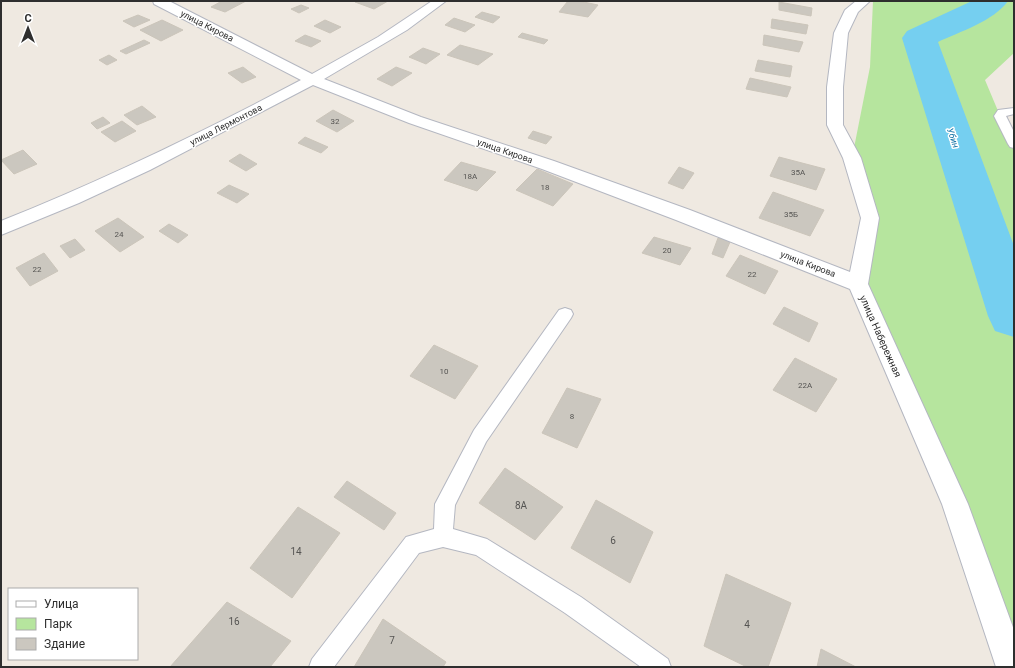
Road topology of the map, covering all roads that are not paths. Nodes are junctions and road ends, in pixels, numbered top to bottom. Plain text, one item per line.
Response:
1 (159, 1) edge
2 (440, 1) edge
3 (864, 1) edge
4 (313, 80) junction
5 (1014, 111) edge
6 (1014, 144) edge
7 (1, 228) edge
8 (858, 284) junction
9 (565, 314) dead end
10 (443, 537) junction
11 (320, 667) edge
12 (660, 667) edge
13 (1012, 667) edge

1 - 4 street, улица Кирова
2 - 4 street, улица Лермонтова
3 - 8 street, улица Набережная
4 - 7 street, улица Лермонтова
4 - 8 street, улица Кирова
5 - 6 lane
8 - 13 street, улица Набережная
9 - 10 lane
10 - 11 lane
10 - 12 lane

